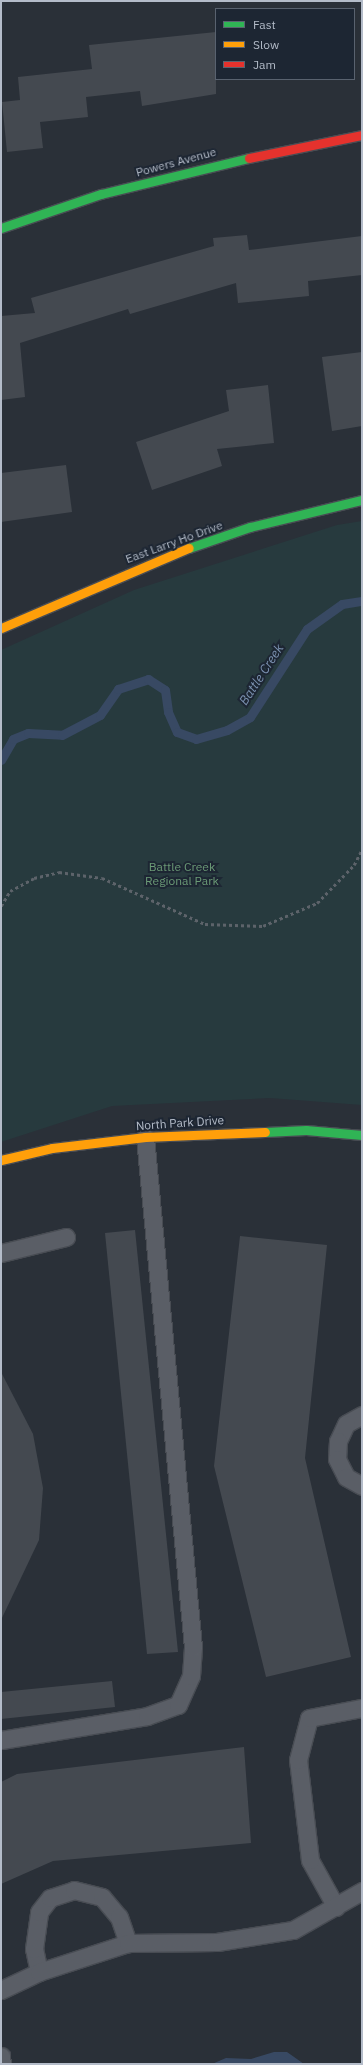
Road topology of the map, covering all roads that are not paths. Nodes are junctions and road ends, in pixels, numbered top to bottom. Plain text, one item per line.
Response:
1 (362, 135) edge
2 (1, 228) edge
3 (362, 500) edge
4 (1, 628) edge
5 (362, 1135) edge
6 (145, 1137) junction
7 (1, 1160) edge
8 (66, 1237) dead end
9 (1, 1253) edge
10 (362, 1415) edge
11 (362, 1486) edge
12 (362, 1708) edge
13 (1, 1740) edge
14 (362, 1891) edge
15 (336, 1907) junction
16 (128, 1943) junction
17 (39, 1972) junction
18 (1, 1990) edge
19 (1, 2056) edge
20 (2, 2064) edge

1 - 2 street, Powers Avenue
3 - 4 street, East Larry Ho Drive
5 - 6 street, North Park Drive
6 - 7 street, North Park Drive
6 - 13 lane
8 - 9 lane
10 - 11 lane
12 - 15 lane
14 - 15 lane
15 - 16 lane
16 - 17 lane
16 - 17 lane
17 - 18 lane
19 - 20 lane

